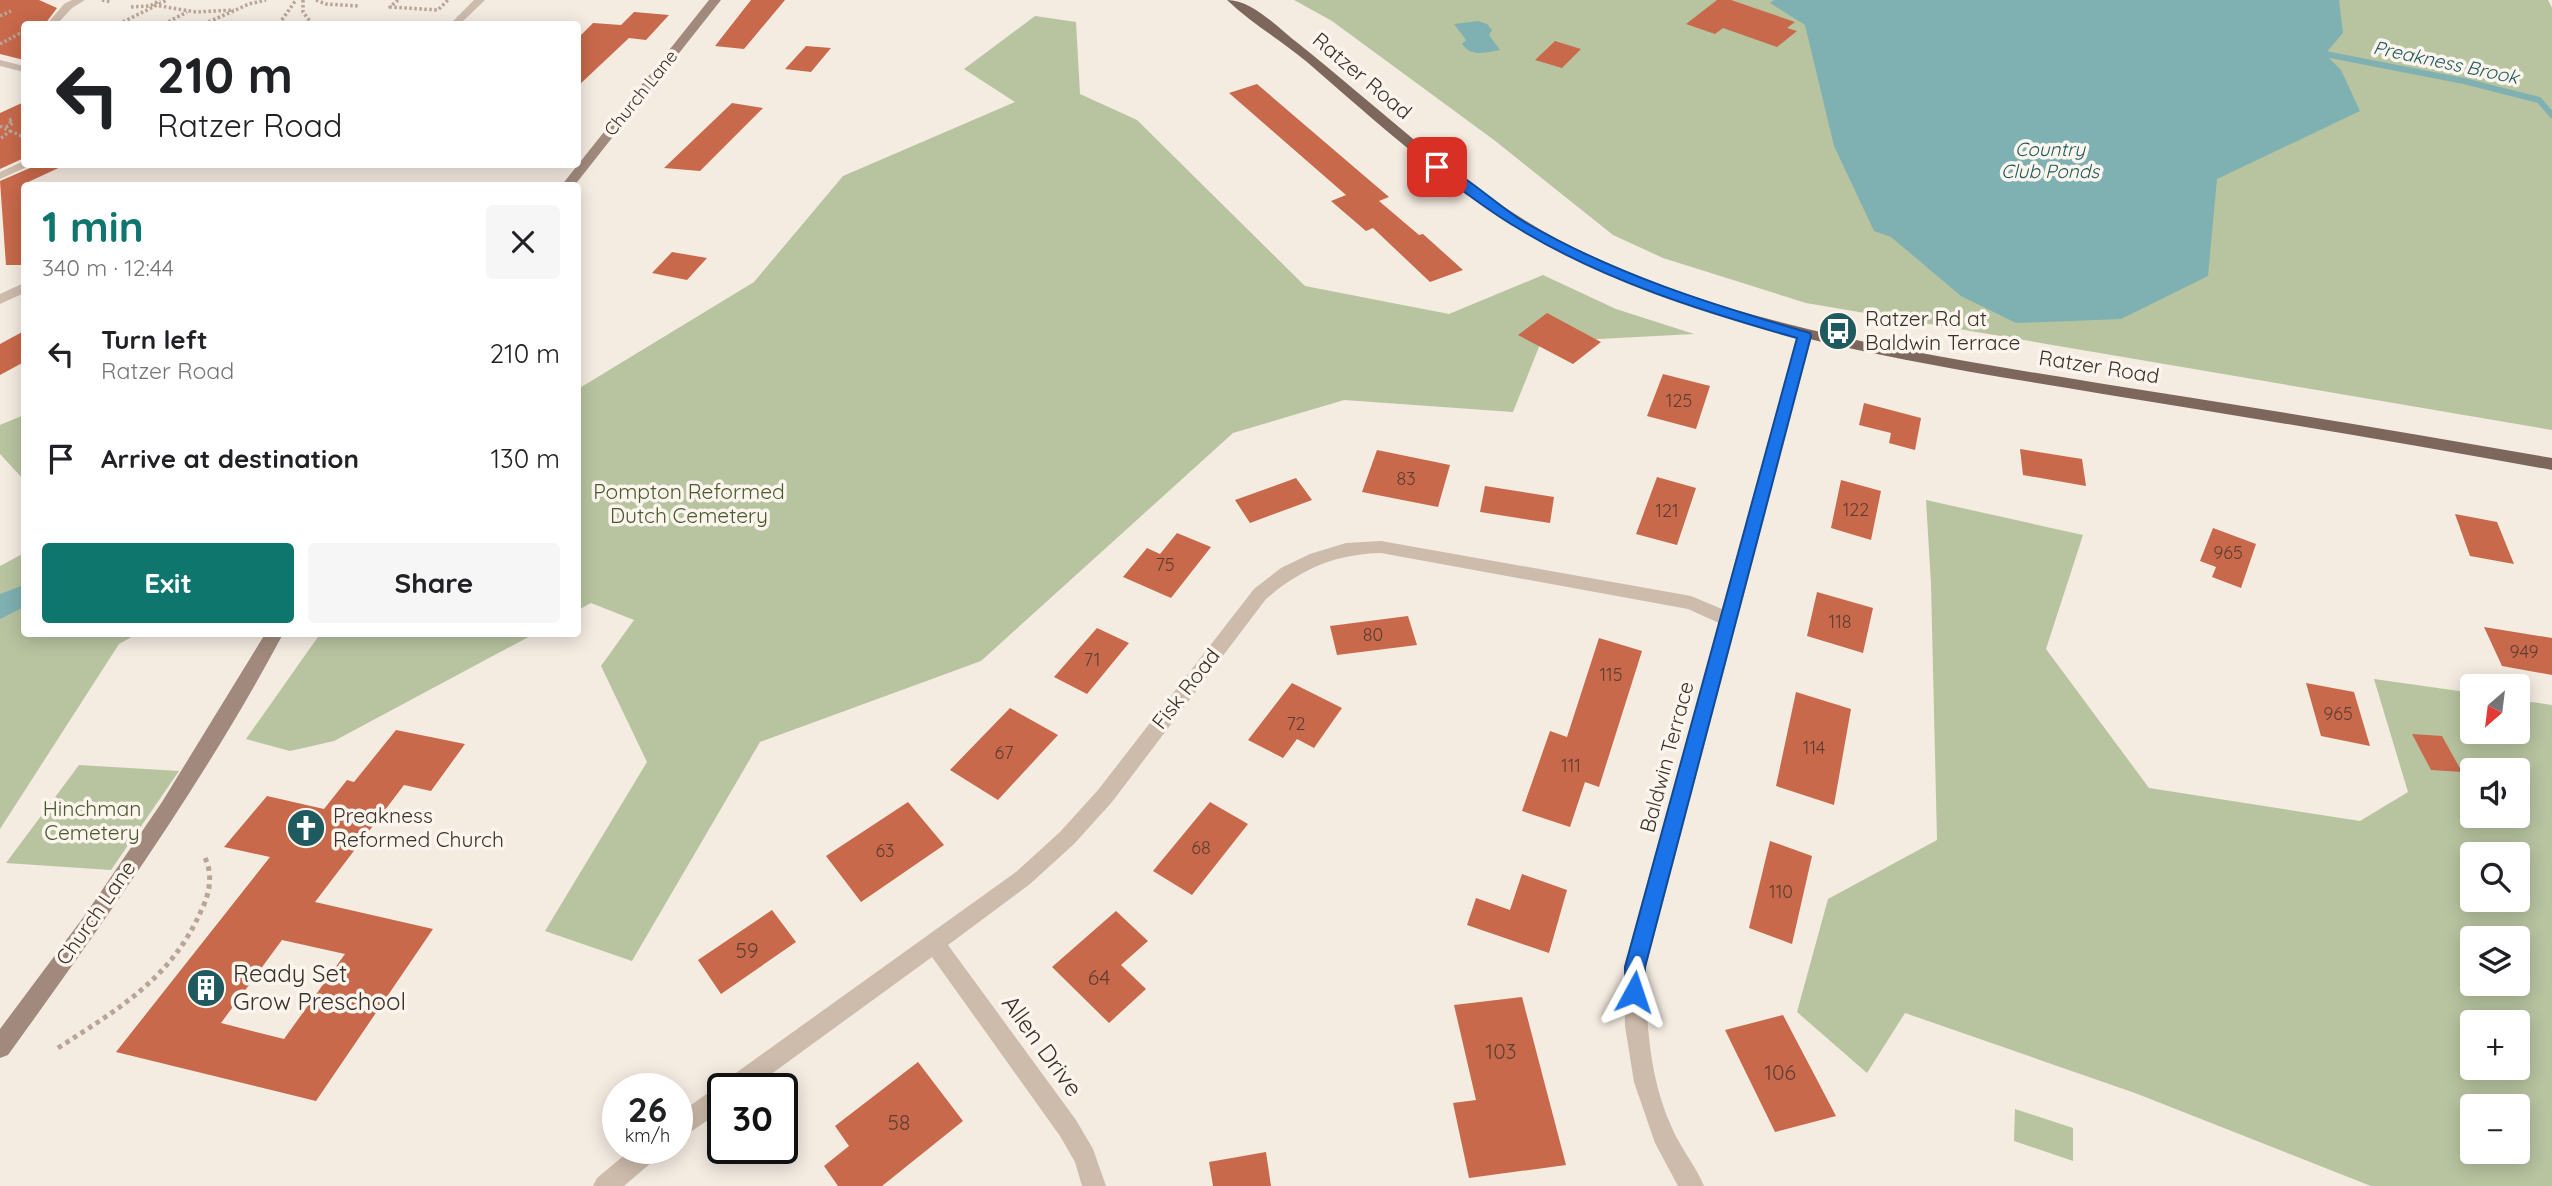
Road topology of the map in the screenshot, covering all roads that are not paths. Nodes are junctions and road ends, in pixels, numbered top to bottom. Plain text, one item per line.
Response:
1 (80, 0) edge
2 (480, 0) edge
3 (715, 0) edge
4 (1233, 0) edge
5 (55, 21) edge
6 (458, 21) edge
7 (0, 63) edge
8 (21, 68) edge
9 (21, 166) edge
10 (0, 176) edge
11 (570, 182) edge
12 (21, 289) edge
13 (0, 300) edge
14 (1805, 336) junction
15 (2552, 464) edge
16 (1727, 619) junction
17 (272, 637) edge
18 (935, 944) junction
19 (0, 1046) edge
20 (755, 1073) edge
21 (632, 1164) edge
22 (605, 1186) edge
23 (1094, 1186) edge
24 (1692, 1186) edge

1 - 5 lane
2 - 6 lane
3 - 11 street, Church Lane
4 - 14 main road, Ratzer Road
7 - 8 lane
9 - 10 lane
12 - 13 street
14 - 15 main road, Ratzer Road
14 - 16 street, Baldwin Terrace
16 - 18 street, Fisk Road
16 - 24 street, Baldwin Terrace
17 - 19 street, Church Lane
18 - 20 street, Fisk Road
18 - 23 street, Allen Drive
21 - 22 street

